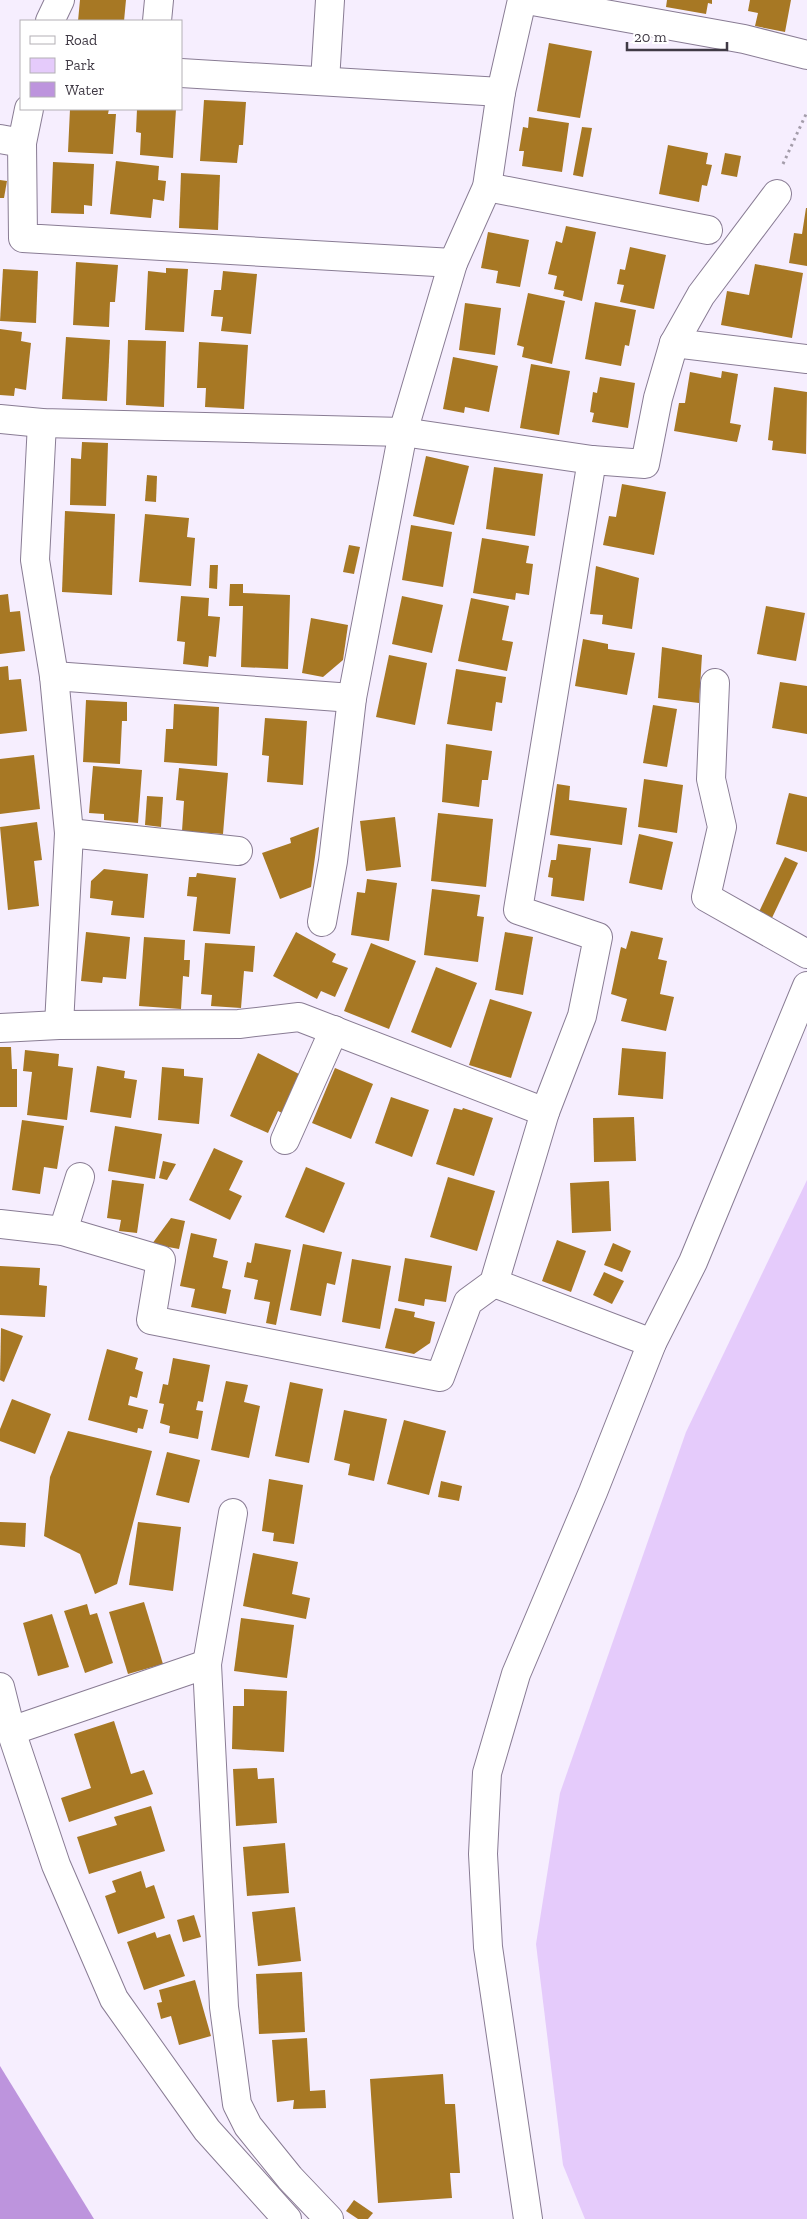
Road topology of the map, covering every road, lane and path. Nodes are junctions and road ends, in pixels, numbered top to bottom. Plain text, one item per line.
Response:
1 (60, 0) edge
2 (159, 0) edge
3 (330, 0) edge
4 (522, 0) edge
5 (527, 0) edge
6 (50, 20) edge
7 (157, 20) edge
8 (807, 54) edge
9 (182, 73) edge
10 (325, 81) junction
11 (501, 92) junction
12 (28, 110) edge
13 (807, 112) edge
14 (11, 141) edge
15 (487, 187) junction
16 (777, 194) joint
17 (708, 230) dead end
18 (453, 262) junction
19 (674, 343) junction
20 (807, 359) edge
21 (0, 419) edge
22 (42, 423) junction
23 (403, 432) junction
24 (592, 460) junction
25 (54, 676) junction
26 (715, 683) dead end
27 (352, 698) junction
28 (69, 833) junction
29 (238, 851) dead end
30 (322, 922) dead end
31 (807, 954) edge
32 (807, 986) edge
33 (59, 1025) junction
34 (0, 1028) edge
35 (334, 1030) junction
36 (545, 1112) junction
37 (284, 1140) dead end
38 (80, 1177) dead end
39 (0, 1224) edge
40 (63, 1232) junction
41 (494, 1283) junction
42 (652, 1344) junction
43 (233, 1513) dead end
44 (207, 1664) junction
45 (0, 1687) edge
46 (11, 1730) junction
47 (287, 2219) edge
48 (329, 2219) edge
49 (528, 2219) edge

1 - 6 street
2 - 7 street
3 - 10 street
4 - 11 street
5 - 8 street
9 - 10 street
10 - 11 street
11 - 15 street
12 - 14 street
13 - 16 path
14 - 18 street
15 - 17 street
15 - 18 street
16 - 19 street
18 - 23 street
19 - 20 street
19 - 24 street
21 - 22 street
22 - 23 street
22 - 25 street
23 - 24 street
23 - 27 street
24 - 36 street
25 - 27 street
25 - 28 street
26 - 31 street
27 - 30 street
28 - 29 street
28 - 33 street
32 - 42 street
33 - 34 street
33 - 35 street
35 - 36 street
35 - 37 street
36 - 41 street
38 - 40 street
39 - 40 street
40 - 41 street
41 - 42 street
42 - 49 street
43 - 44 street
44 - 46 street
44 - 48 street
45 - 46 street
46 - 47 street

